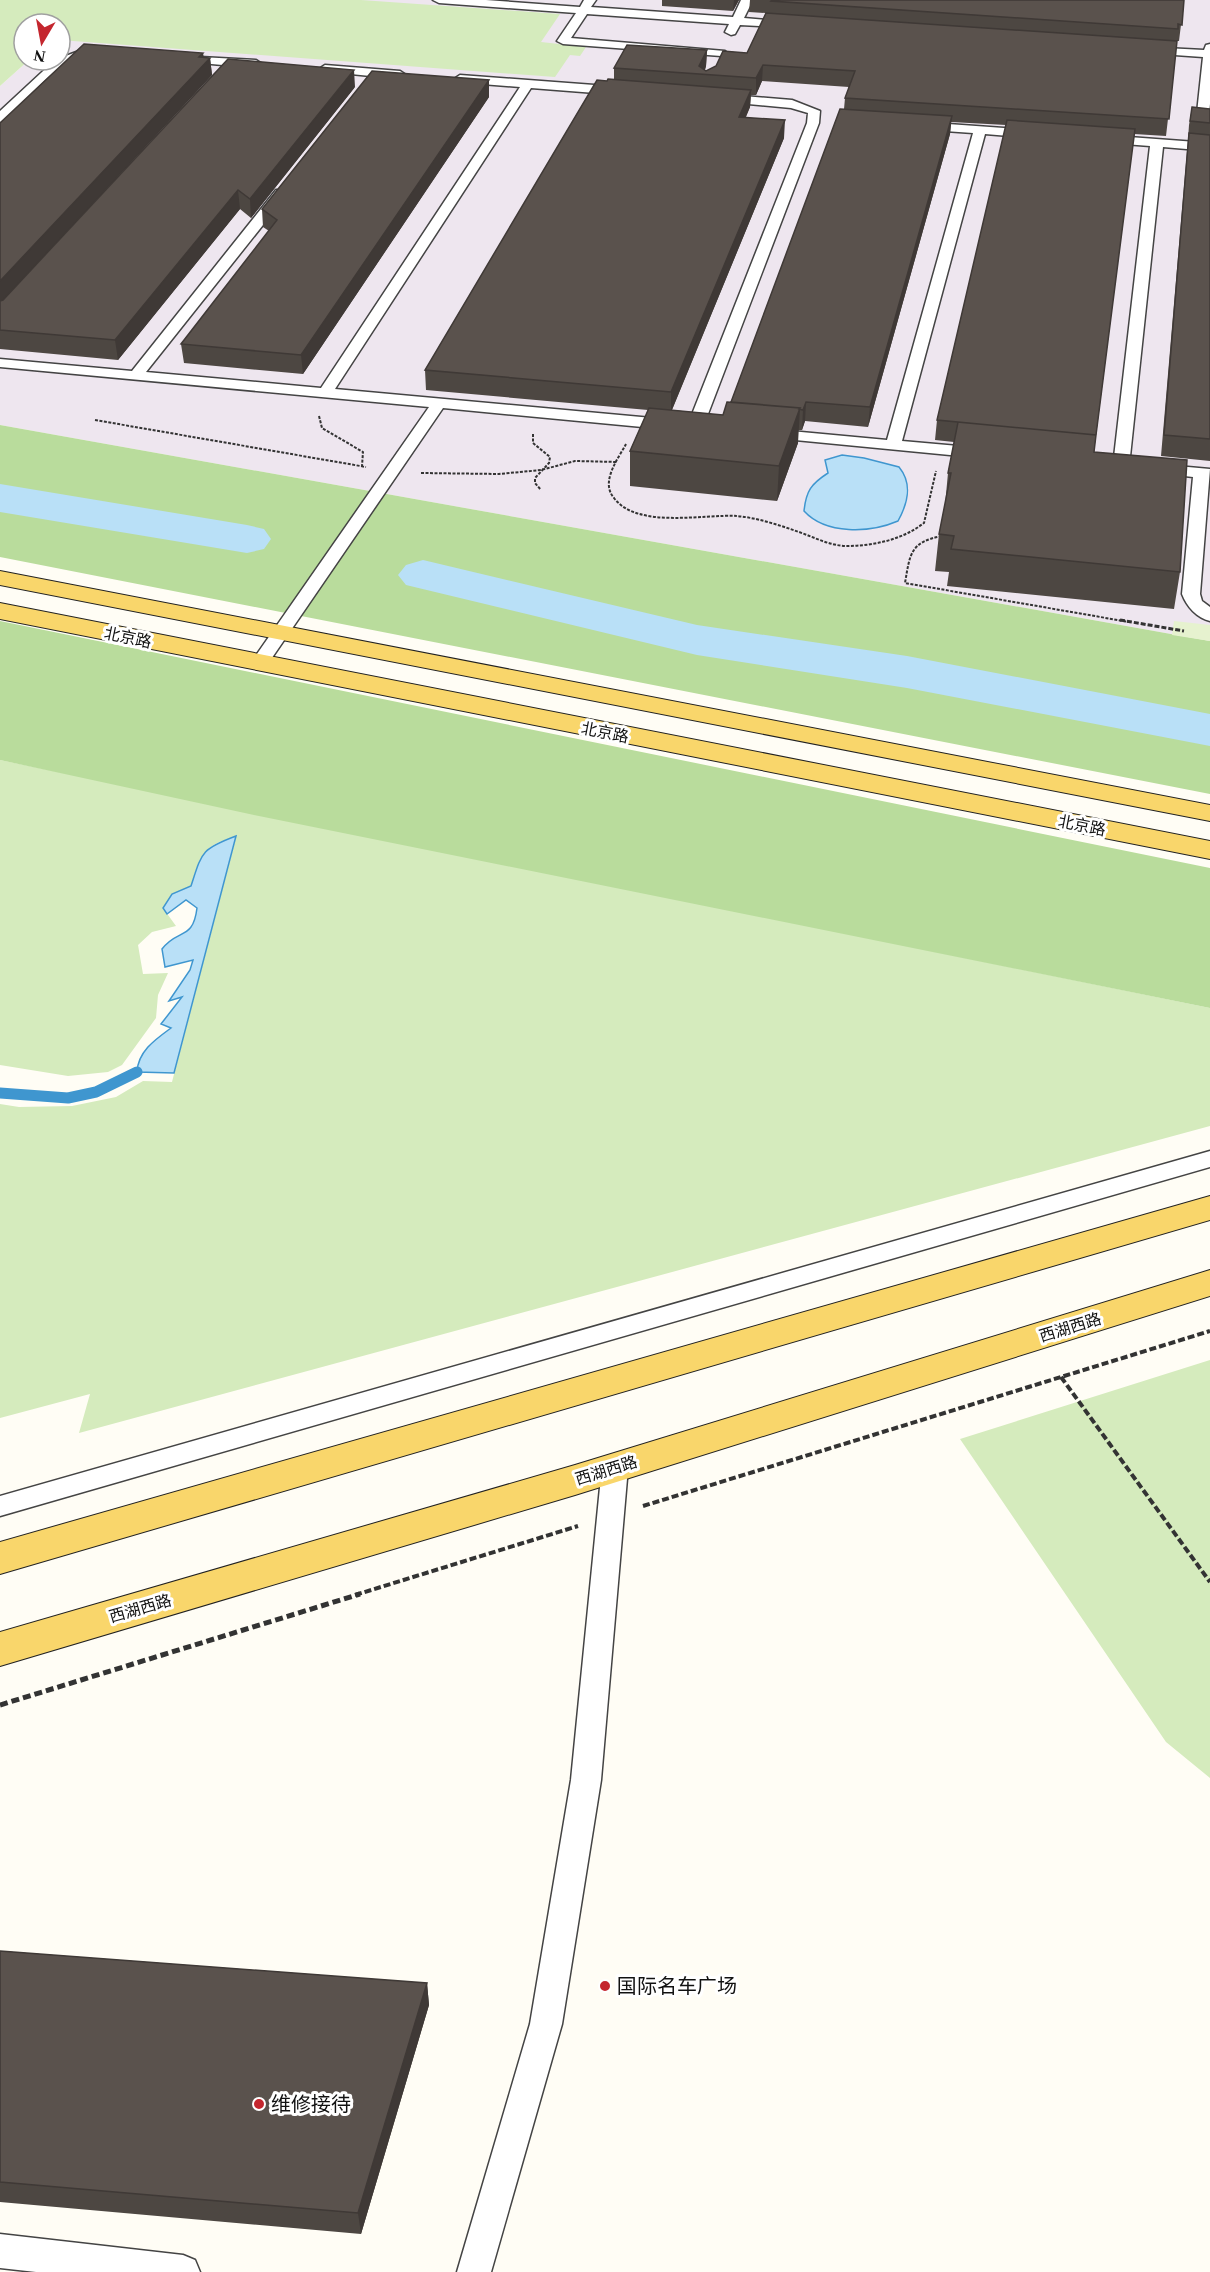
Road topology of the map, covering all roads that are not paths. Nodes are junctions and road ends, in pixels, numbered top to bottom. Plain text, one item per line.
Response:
1 (439, 0) edge
2 (747, 0) edge
3 (587, 5) edge
4 (737, 21) junction
5 (808, 26) edge
6 (1210, 47) edge
7 (1138, 49) edge
8 (106, 53) edge
9 (1210, 54) edge
10 (164, 58) edge
11 (269, 65) edge
12 (316, 69) edge
13 (411, 76) edge
14 (446, 78) edge
15 (528, 84) junction
16 (631, 92) edge
17 (712, 98) edge
18 (1203, 113) edge
19 (0, 118) edge
20 (909, 125) edge
21 (980, 130) junction
22 (1051, 135) edge
23 (1086, 138) edge
24 (1157, 143) junction
25 (1210, 147) edge
26 (289, 183) edge
27 (0, 363) edge
28 (136, 375) junction
29 (325, 393) junction
30 (439, 403) junction
31 (754, 432) edge
32 (893, 445) junction
33 (998, 455) edge
34 (1206, 474) edge
35 (1201, 572) edge
36 (0, 578) edge
37 (0, 611) edge
38 (1210, 616) edge
39 (280, 634) junction
40 (259, 664) junction
41 (1210, 813) edge
42 (1210, 850) edge
43 (1210, 1159) edge
44 (1210, 1208) edge
45 (1210, 1284) edge
46 (615, 1467) junction
47 (0, 1506) edge
48 (0, 1558) edge
49 (0, 1649) edge
50 (0, 2251) edge
51 (183, 2272) edge
52 (474, 2272) edge

1 - 3 lane
2 - 4 lane
3 - 4 lane
3 - 4 lane
4 - 5 lane
6 - 9 lane
7 - 9 lane
8 - 19 lane
9 - 18 lane
10 - 11 lane
12 - 13 lane
14 - 15 lane
15 - 16 lane
15 - 29 lane
17 - 30 lane
20 - 21 lane
21 - 22 lane
21 - 32 lane
23 - 24 lane
24 - 25 lane
24 - 34 lane
26 - 28 lane
27 - 28 lane
28 - 29 lane
29 - 30 lane
30 - 39 lane
31 - 32 lane
32 - 33 lane
34 - 35 lane
35 - 38 lane
36 - 39 main road, 北京路
37 - 40 main road, 北京路
39 - 40 lane
39 - 41 main road, 北京路
40 - 42 main road, 北京路
43 - 47 lane
44 - 48 main road
45 - 46 main road, 西湖西路
46 - 49 main road, 西湖西路
46 - 52 lane
50 - 51 lane

